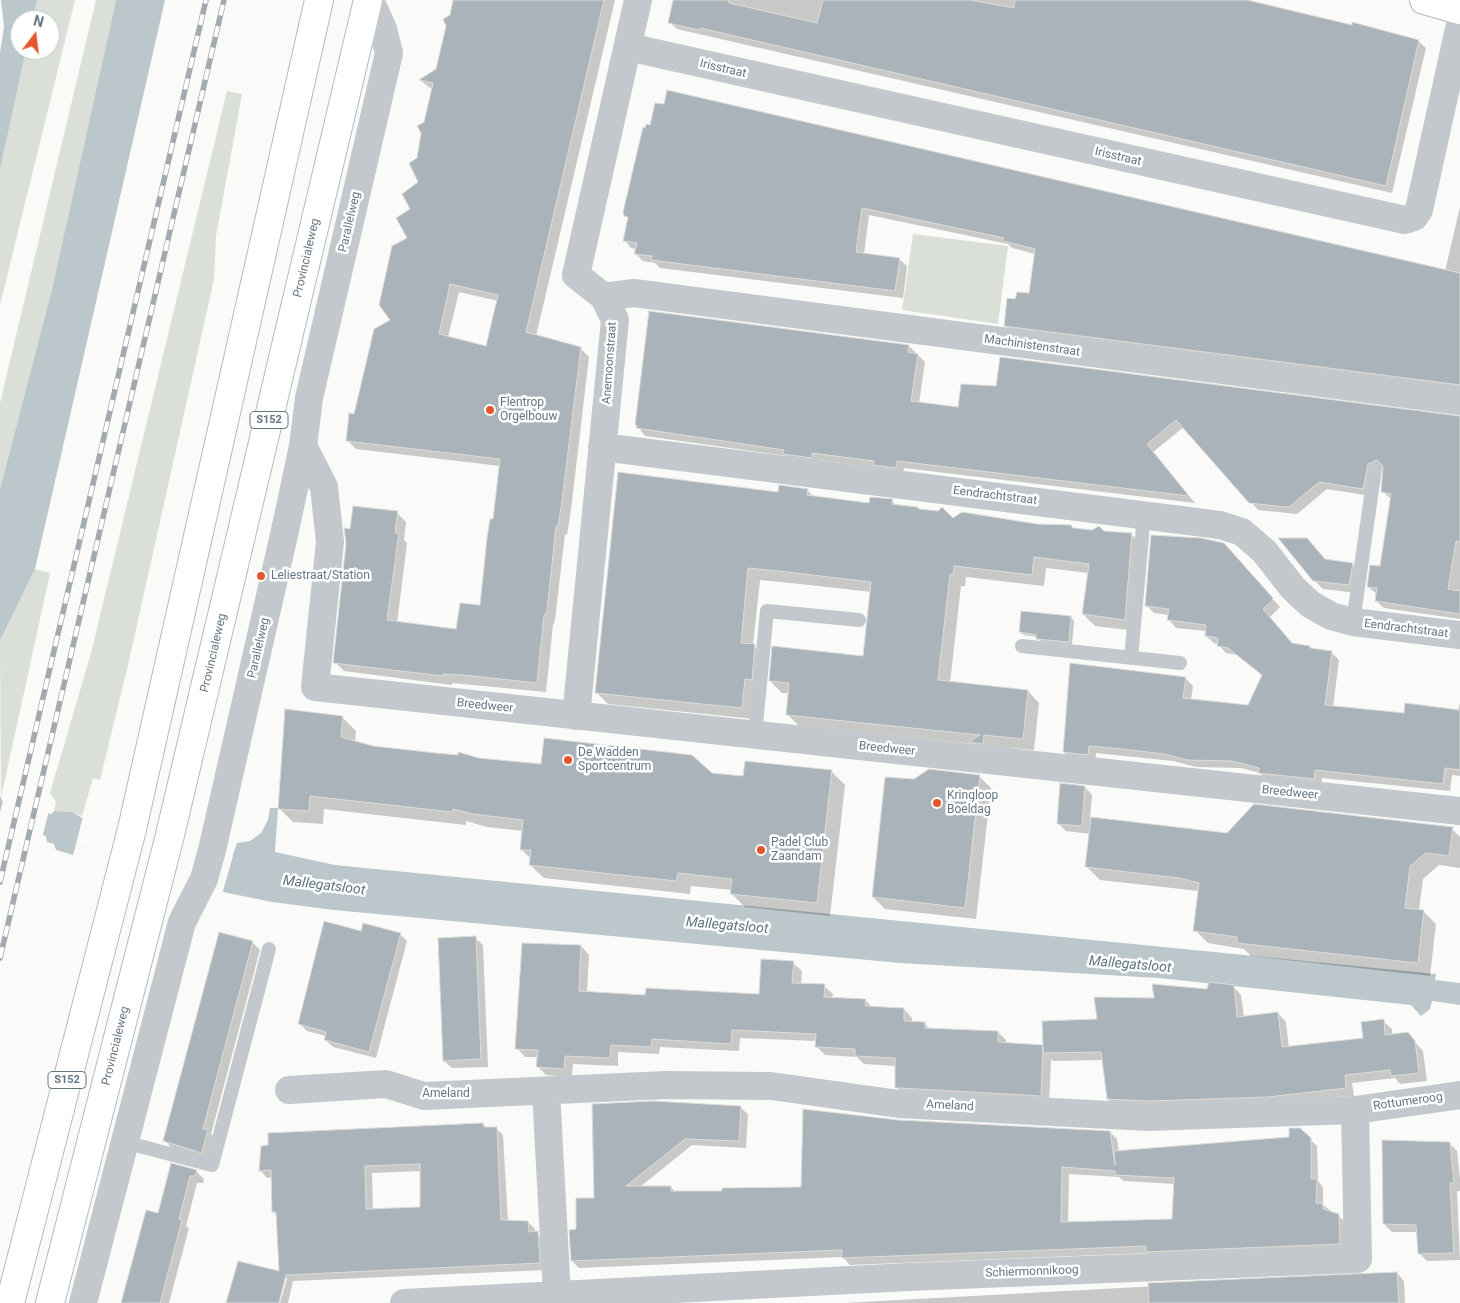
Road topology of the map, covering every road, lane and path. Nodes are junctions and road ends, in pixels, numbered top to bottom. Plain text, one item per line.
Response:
1 (319, 0) edge
2 (369, 0) edge
3 (638, 0) edge
4 (1424, 0) edge
5 (1460, 10) edge
6 (1460, 24) edge
7 (628, 47) junction
8 (604, 297) junction
9 (1460, 401) edge
10 (303, 446) junction
11 (602, 447) junction
12 (1375, 469) dead end
13 (1144, 515) junction
14 (859, 620) dead end
15 (1353, 622) junction
16 (1460, 635) edge
17 (1022, 646) dead end
18 (1131, 658) junction
19 (1180, 663) dead end
20 (576, 716) junction
21 (755, 735) junction
22 (1460, 811) edge
23 (269, 949) dead end
24 (289, 1090) dead end
25 (546, 1091) junction
26 (1460, 1095) edge
27 (1355, 1110) junction
28 (124, 1142) junction
29 (557, 1295) junction
30 (10, 1303) edge
31 (50, 1303) edge
32 (82, 1303) edge
33 (404, 1303) edge

1 - 30 main road, S152
2 - 10 street, Parallelweg
2 - 31 main road, Provincialeweg / S152
3 - 7 street, Anemoonstraat
4 - 5 main road
6 - 7 street, Irisstraat
7 - 8 street, Anemoonstraat
8 - 9 street, Machinistenstraat
8 - 11 street, Anemoonstraat
10 - 20 street, Breedweer
10 - 28 street, Parallelweg
11 - 13 street, Eendrachtstraat
11 - 20 street, Anemoonstraat
12 - 15 lane, Eendrachtstraat
13 - 15 street, Eendrachtstraat
13 - 18 lane
14 - 21 lane
15 - 16 street, Eendrachtstraat
17 - 18 lane
18 - 19 lane
20 - 21 street, Breedweer
21 - 22 street, Breedweer
23 - 28 lane
24 - 25 street, Ameland
25 - 27 street, Ameland
25 - 29 street
26 - 27 street, Rottumeroog
27 - 29 street, Schiermonnikoog
28 - 32 street
29 - 33 street

